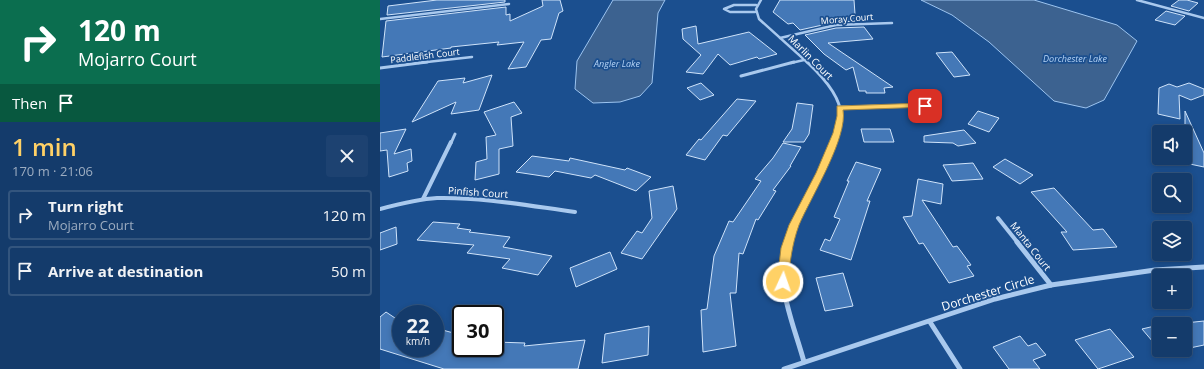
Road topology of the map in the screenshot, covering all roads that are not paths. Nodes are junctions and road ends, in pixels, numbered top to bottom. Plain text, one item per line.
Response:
1 (761, 0) edge
2 (1137, 0) edge
3 (509, 4) dead end
4 (756, 5) junction
5 (755, 12) junction
6 (1204, 18) edge
7 (380, 19) edge
8 (892, 22) dead end
9 (780, 38) junction
10 (472, 57) dead end
11 (804, 60) junction
12 (380, 68) edge
13 (741, 76) dead end
14 (925, 106) dead end
15 (839, 108) junction
16 (455, 134) dead end
17 (423, 199) junction
18 (380, 209) edge
19 (575, 212) dead end
20 (998, 218) dead end
21 (1204, 267) edge
22 (1051, 285) junction
23 (930, 322) junction
24 (804, 362) junction
25 (784, 369) edge
26 (960, 369) edge

1 - 4 street
2 - 6 street
3 - 7 street
4 - 5 street
4 - 5 street
5 - 9 street, Marlin Court
8 - 9 street, Moray Court
9 - 11 street, Marlin Court
10 - 12 street, Paddlefish Court
11 - 13 street
11 - 15 street, Marlin Court
14 - 15 street
15 - 24 street, Marlin Court
16 - 17 street
17 - 18 street, Pinfish Court
17 - 19 street, Pinfish Court
20 - 22 street, Manta Court
21 - 22 street, Dorchester Circle
22 - 23 street, Dorchester Circle
23 - 24 street, Dorchester Circle
23 - 26 street
24 - 25 street, Dorchester Circle

